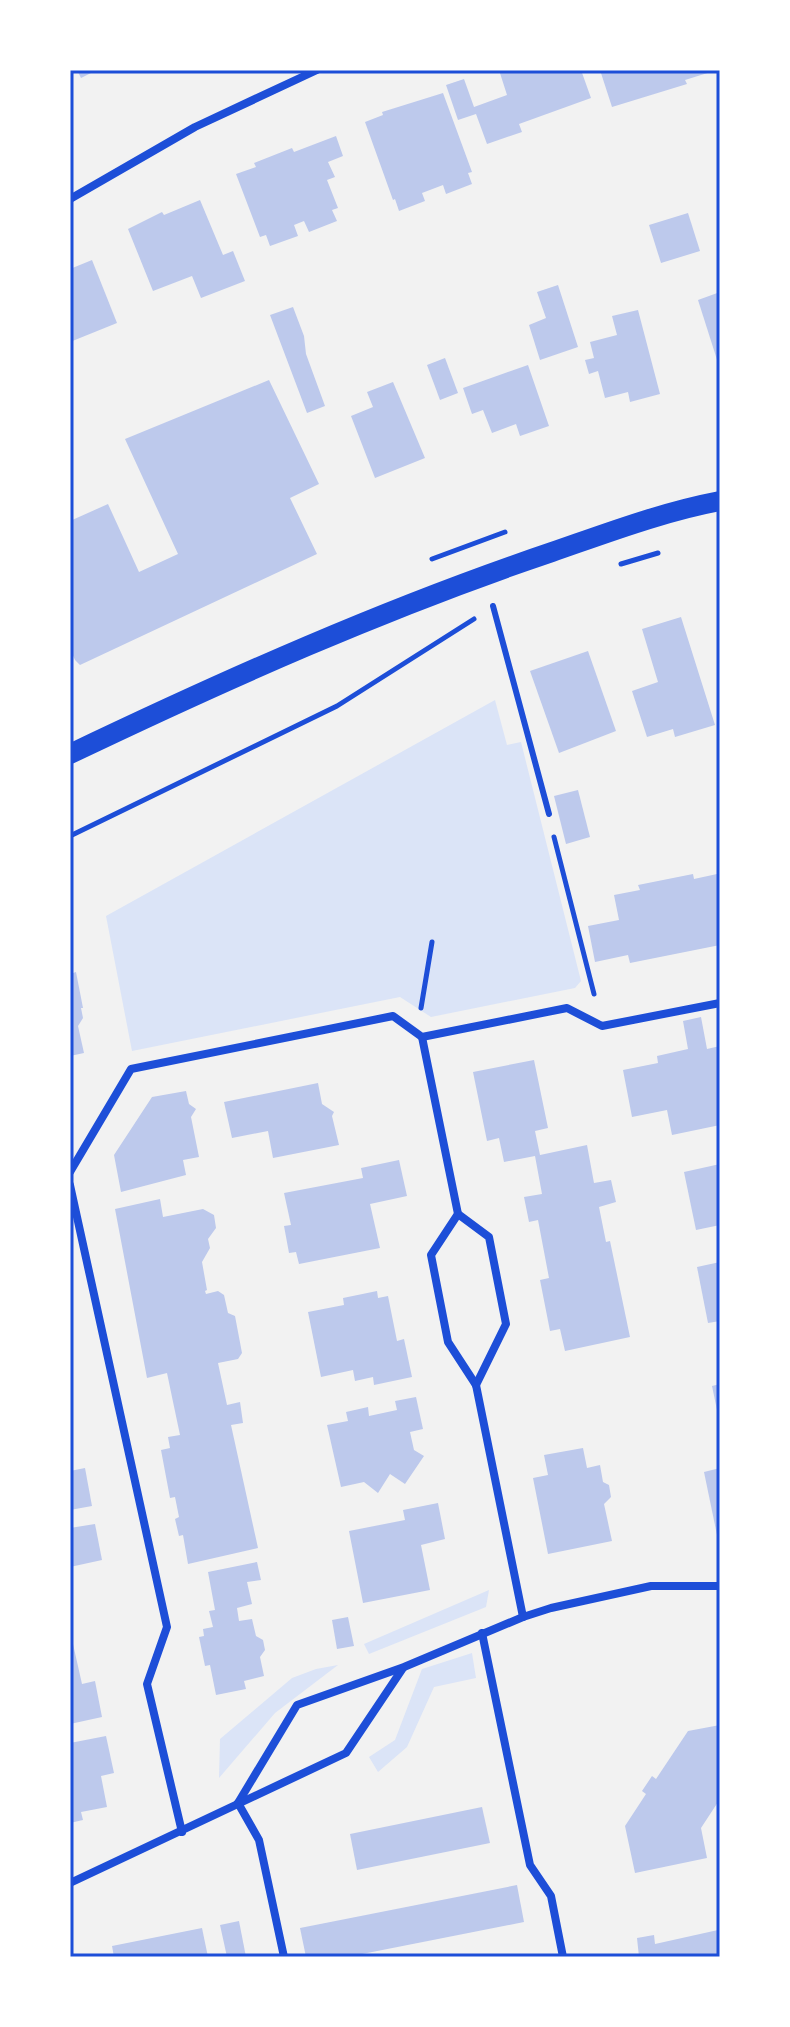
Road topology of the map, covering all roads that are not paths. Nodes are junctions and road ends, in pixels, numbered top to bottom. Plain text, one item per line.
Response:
1 (317, 70) edge
2 (70, 199) edge
3 (720, 501) edge
4 (493, 606) road end
5 (70, 754) edge
6 (549, 814) road end
7 (720, 1003) edge
8 (422, 1037) junction
9 (70, 1172) edge
10 (70, 1185) edge
11 (458, 1214) junction
12 (476, 1385) junction
13 (720, 1586) edge
14 (523, 1617) junction
15 (482, 1633) junction
16 (404, 1667) junction
17 (238, 1803) junction
18 (182, 1832) junction
19 (70, 1883) edge
20 (284, 1957) edge
21 (563, 1957) edge

1 - 2 street
3 - 5 main road
4 - 6 lane
7 - 8 street
8 - 9 street
8 - 11 street
10 - 18 street
11 - 12 street
11 - 12 street
12 - 14 street
13 - 14 street
14 - 15 street
15 - 16 street
15 - 21 street
16 - 17 street
16 - 17 street
17 - 18 street
17 - 20 street
18 - 19 street

